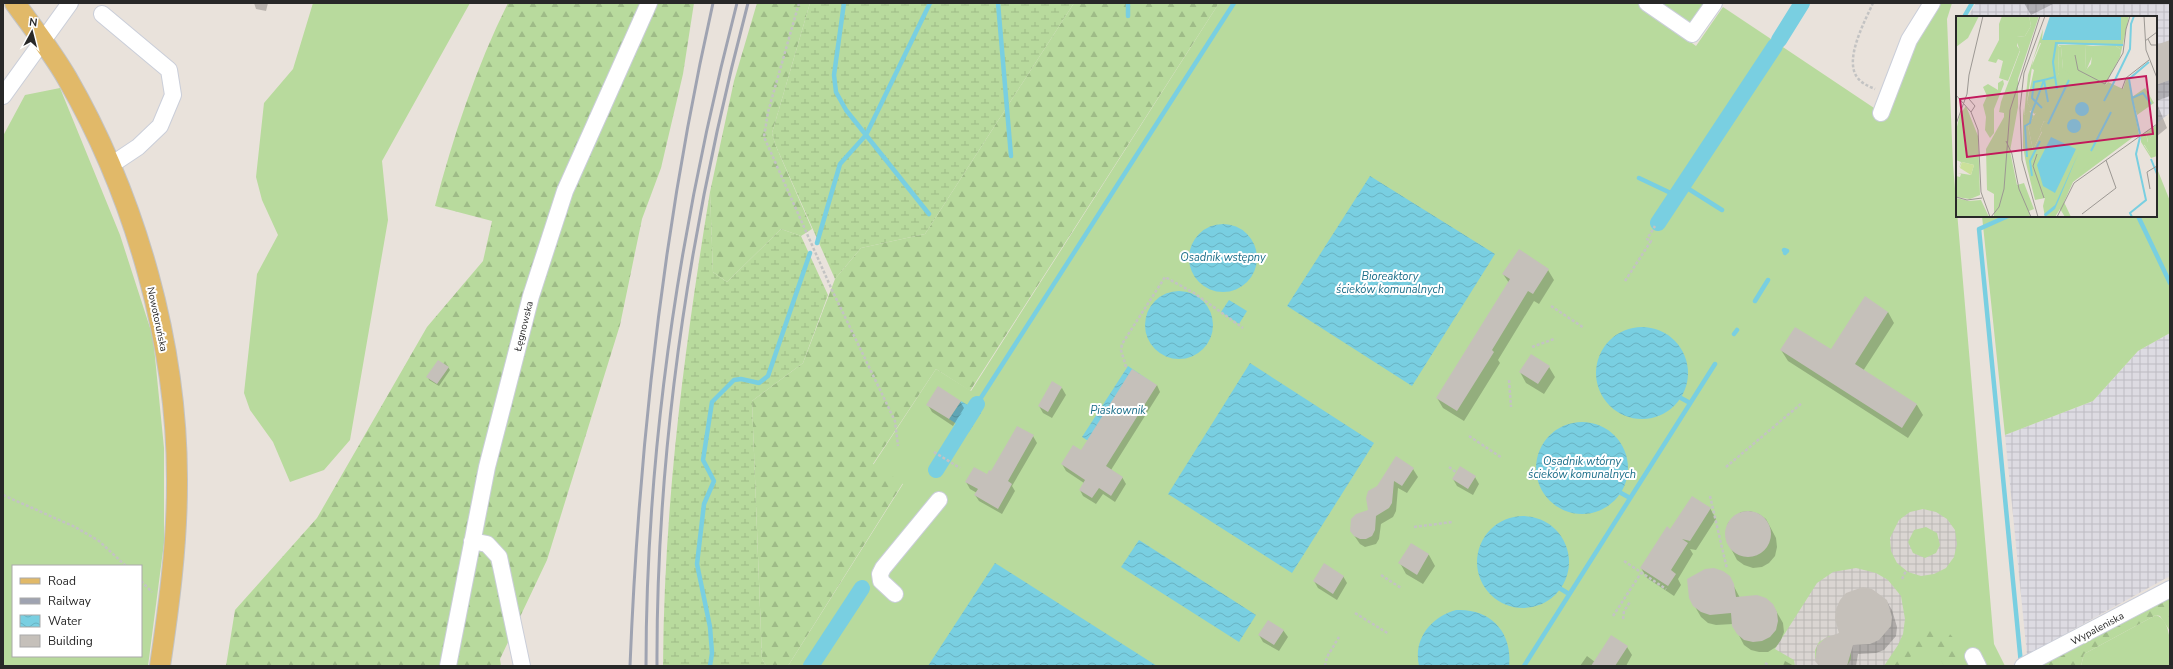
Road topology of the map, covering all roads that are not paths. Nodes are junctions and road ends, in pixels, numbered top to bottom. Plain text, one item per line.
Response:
1 (15, 3) edge
2 (70, 3) edge
3 (649, 3) edge
4 (1647, 3) edge
5 (1714, 3) edge
6 (1932, 3) edge
7 (102, 14) dead end
8 (43, 42) junction
9 (3, 96) edge
10 (1881, 113) dead end
11 (111, 165) junction
12 (939, 500) dead end
13 (472, 541) junction
14 (2170, 589) edge
15 (895, 594) dead end
16 (2029, 663) edge
17 (160, 666) edge
18 (448, 666) edge
19 (522, 666) edge

1 - 8 main road, Nowotoruńska
2 - 8 street
3 - 13 street, Łęgnowska
4 - 5 street
6 - 10 street
7 - 11 street
8 - 9 street
8 - 11 main road, Nowotoruńska
11 - 17 main road, Nowotoruńska
12 - 15 street
13 - 18 street, Łęgnowska
13 - 19 street
14 - 16 street, Wypaleniska

